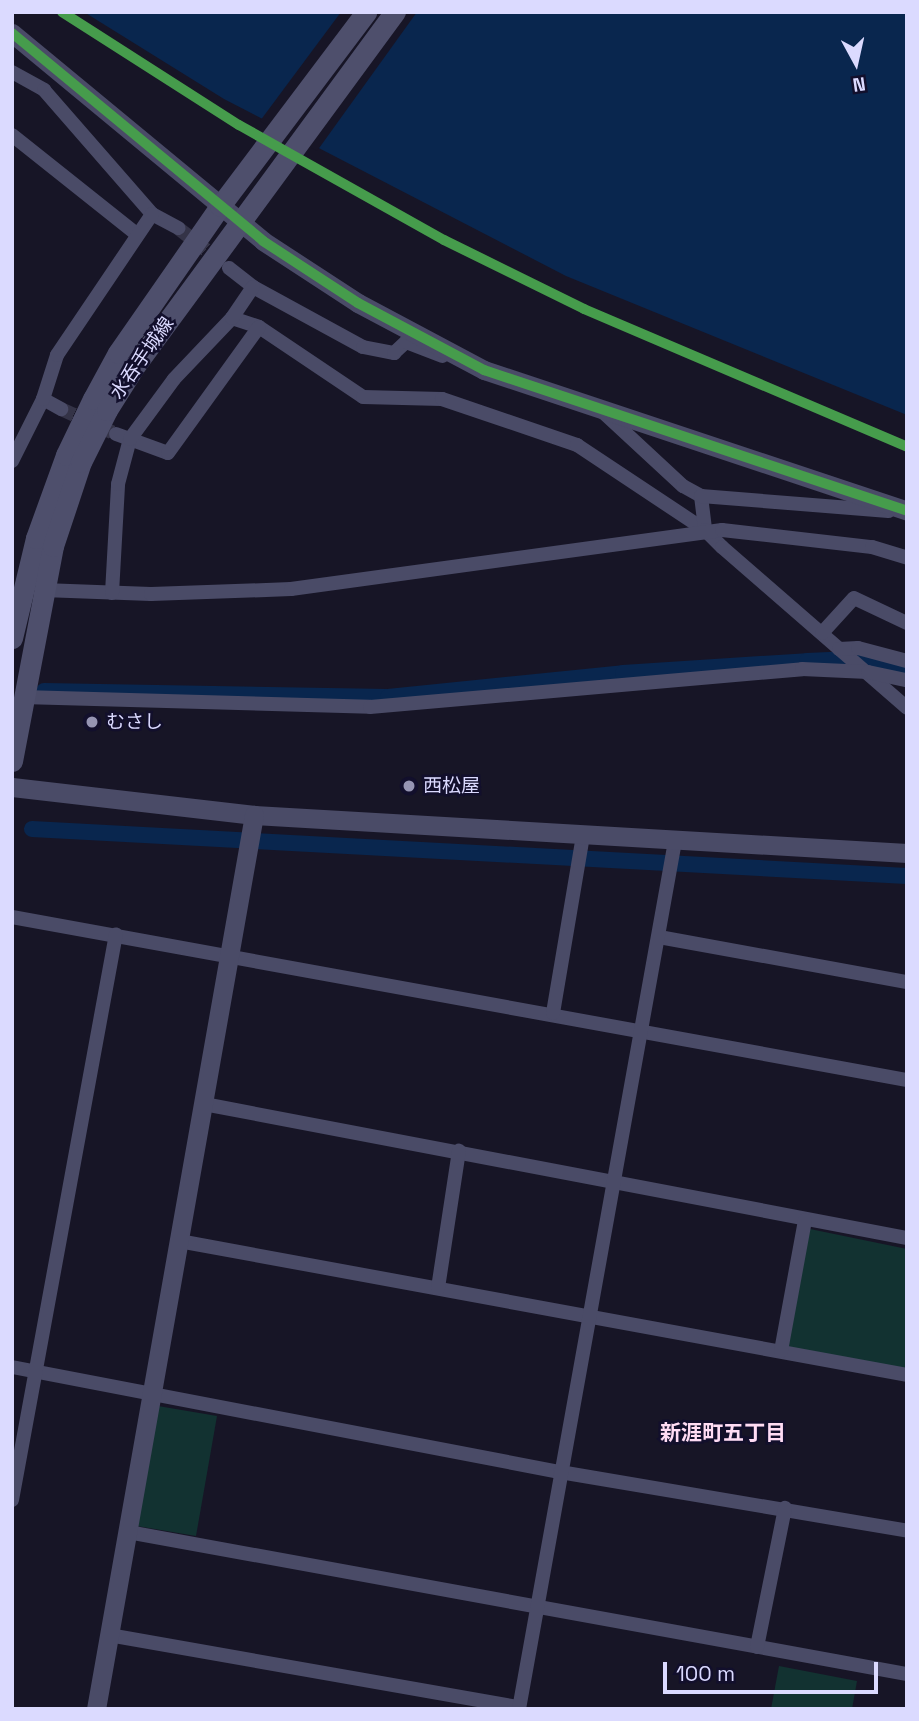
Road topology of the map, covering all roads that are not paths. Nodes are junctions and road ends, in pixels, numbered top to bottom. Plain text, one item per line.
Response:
1 (366, 12) edge
2 (395, 12) edge
3 (12, 33) edge
4 (12, 72) edge
5 (12, 135) edge
6 (220, 206) junction
7 (152, 214) junction
8 (241, 221) junction
9 (178, 228) tunnel mouth
10 (135, 233) junction
11 (229, 268) tunnel mouth
12 (253, 288) junction
13 (232, 318) junction
14 (259, 327) junction
15 (484, 370) junction
16 (43, 398) junction
17 (599, 408) junction
18 (61, 409) tunnel mouth
19 (116, 434) tunnel mouth
20 (130, 439) junction
21 (12, 461) edge
22 (701, 496) junction
23 (907, 512) edge
24 (705, 530) junction
25 (907, 558) edge
26 (17, 587) edge
27 (43, 590) junction
28 (112, 593) junction
29 (907, 623) edge
30 (822, 633) junction
31 (12, 638) edge
32 (842, 652) junction
33 (907, 661) edge
34 (865, 670) junction
35 (907, 680) edge
36 (22, 697) junction
37 (907, 708) edge
38 (12, 761) edge
39 (12, 787) edge
40 (254, 815) junction
41 (583, 835) junction
42 (675, 841) junction
43 (907, 853) edge
44 (12, 917) edge
45 (116, 934) junction
46 (659, 937) junction
47 (229, 956) junction
48 (907, 982) edge
49 (553, 1013) junction
50 (640, 1030) junction
51 (907, 1080) edge
52 (204, 1104) junction
53 (459, 1151) junction
54 (614, 1184) junction
55 (805, 1220) junction
56 (907, 1238) edge
57 (179, 1241) junction
58 (438, 1288) junction
59 (591, 1317) junction
60 (781, 1351) junction
61 (12, 1367) edge
62 (36, 1372) junction
63 (907, 1375) edge
64 (151, 1393) junction
65 (560, 1472) junction
66 (12, 1500) edge
67 (785, 1508) junction
68 (907, 1531) edge
69 (128, 1532) junction
70 (536, 1603) junction
71 (109, 1635) junction
72 (757, 1647) junction
73 (907, 1674) edge
74 (519, 1708) edge
75 (96, 1709) edge

1 - 6 main road, 水呑手城線
2 - 8 main road, 水呑手城線
3 - 6 street
4 - 7 street
5 - 10 street
6 - 8 street
6 - 26 main road, 水呑手城線
7 - 9 street
7 - 10 street
8 - 15 street
8 - 27 main road, 水呑手城線
10 - 16 street
11 - 12 street
12 - 13 street
12 - 15 street
13 - 14 street
13 - 20 street
14 - 20 street
14 - 24 street
15 - 17 street
16 - 18 street
16 - 21 street
17 - 22 street
17 - 23 street
19 - 20 street
20 - 28 street
22 - 23 street
22 - 24 street
24 - 25 street
24 - 28 street
24 - 30 street
26 - 31 main road, 水呑手城線
27 - 28 street
27 - 36 main road, 水呑手城線
29 - 30 street
30 - 32 street
32 - 33 street
32 - 34 street
34 - 35 street
34 - 36 street
34 - 37 street
36 - 38 main road, 水呑手城線
39 - 40 street
40 - 41 street
40 - 47 street
41 - 42 street
41 - 49 street
42 - 43 street
42 - 46 street
44 - 45 street
45 - 47 street
45 - 62 street
46 - 48 street
46 - 50 street
47 - 49 street
47 - 52 street
49 - 50 street
50 - 51 street
50 - 54 street
52 - 53 street
52 - 57 street
53 - 54 street
53 - 58 street
54 - 55 street
54 - 59 street
55 - 56 street
55 - 60 street
57 - 58 street
57 - 64 street
58 - 59 street
59 - 60 street
59 - 65 street
60 - 63 street
61 - 62 street
62 - 64 street
62 - 66 street
64 - 65 street
64 - 69 street
65 - 67 street
65 - 70 street
67 - 68 street
67 - 72 street
69 - 70 street
69 - 71 street
70 - 72 street
70 - 74 street
71 - 74 street
71 - 75 street
72 - 73 street

